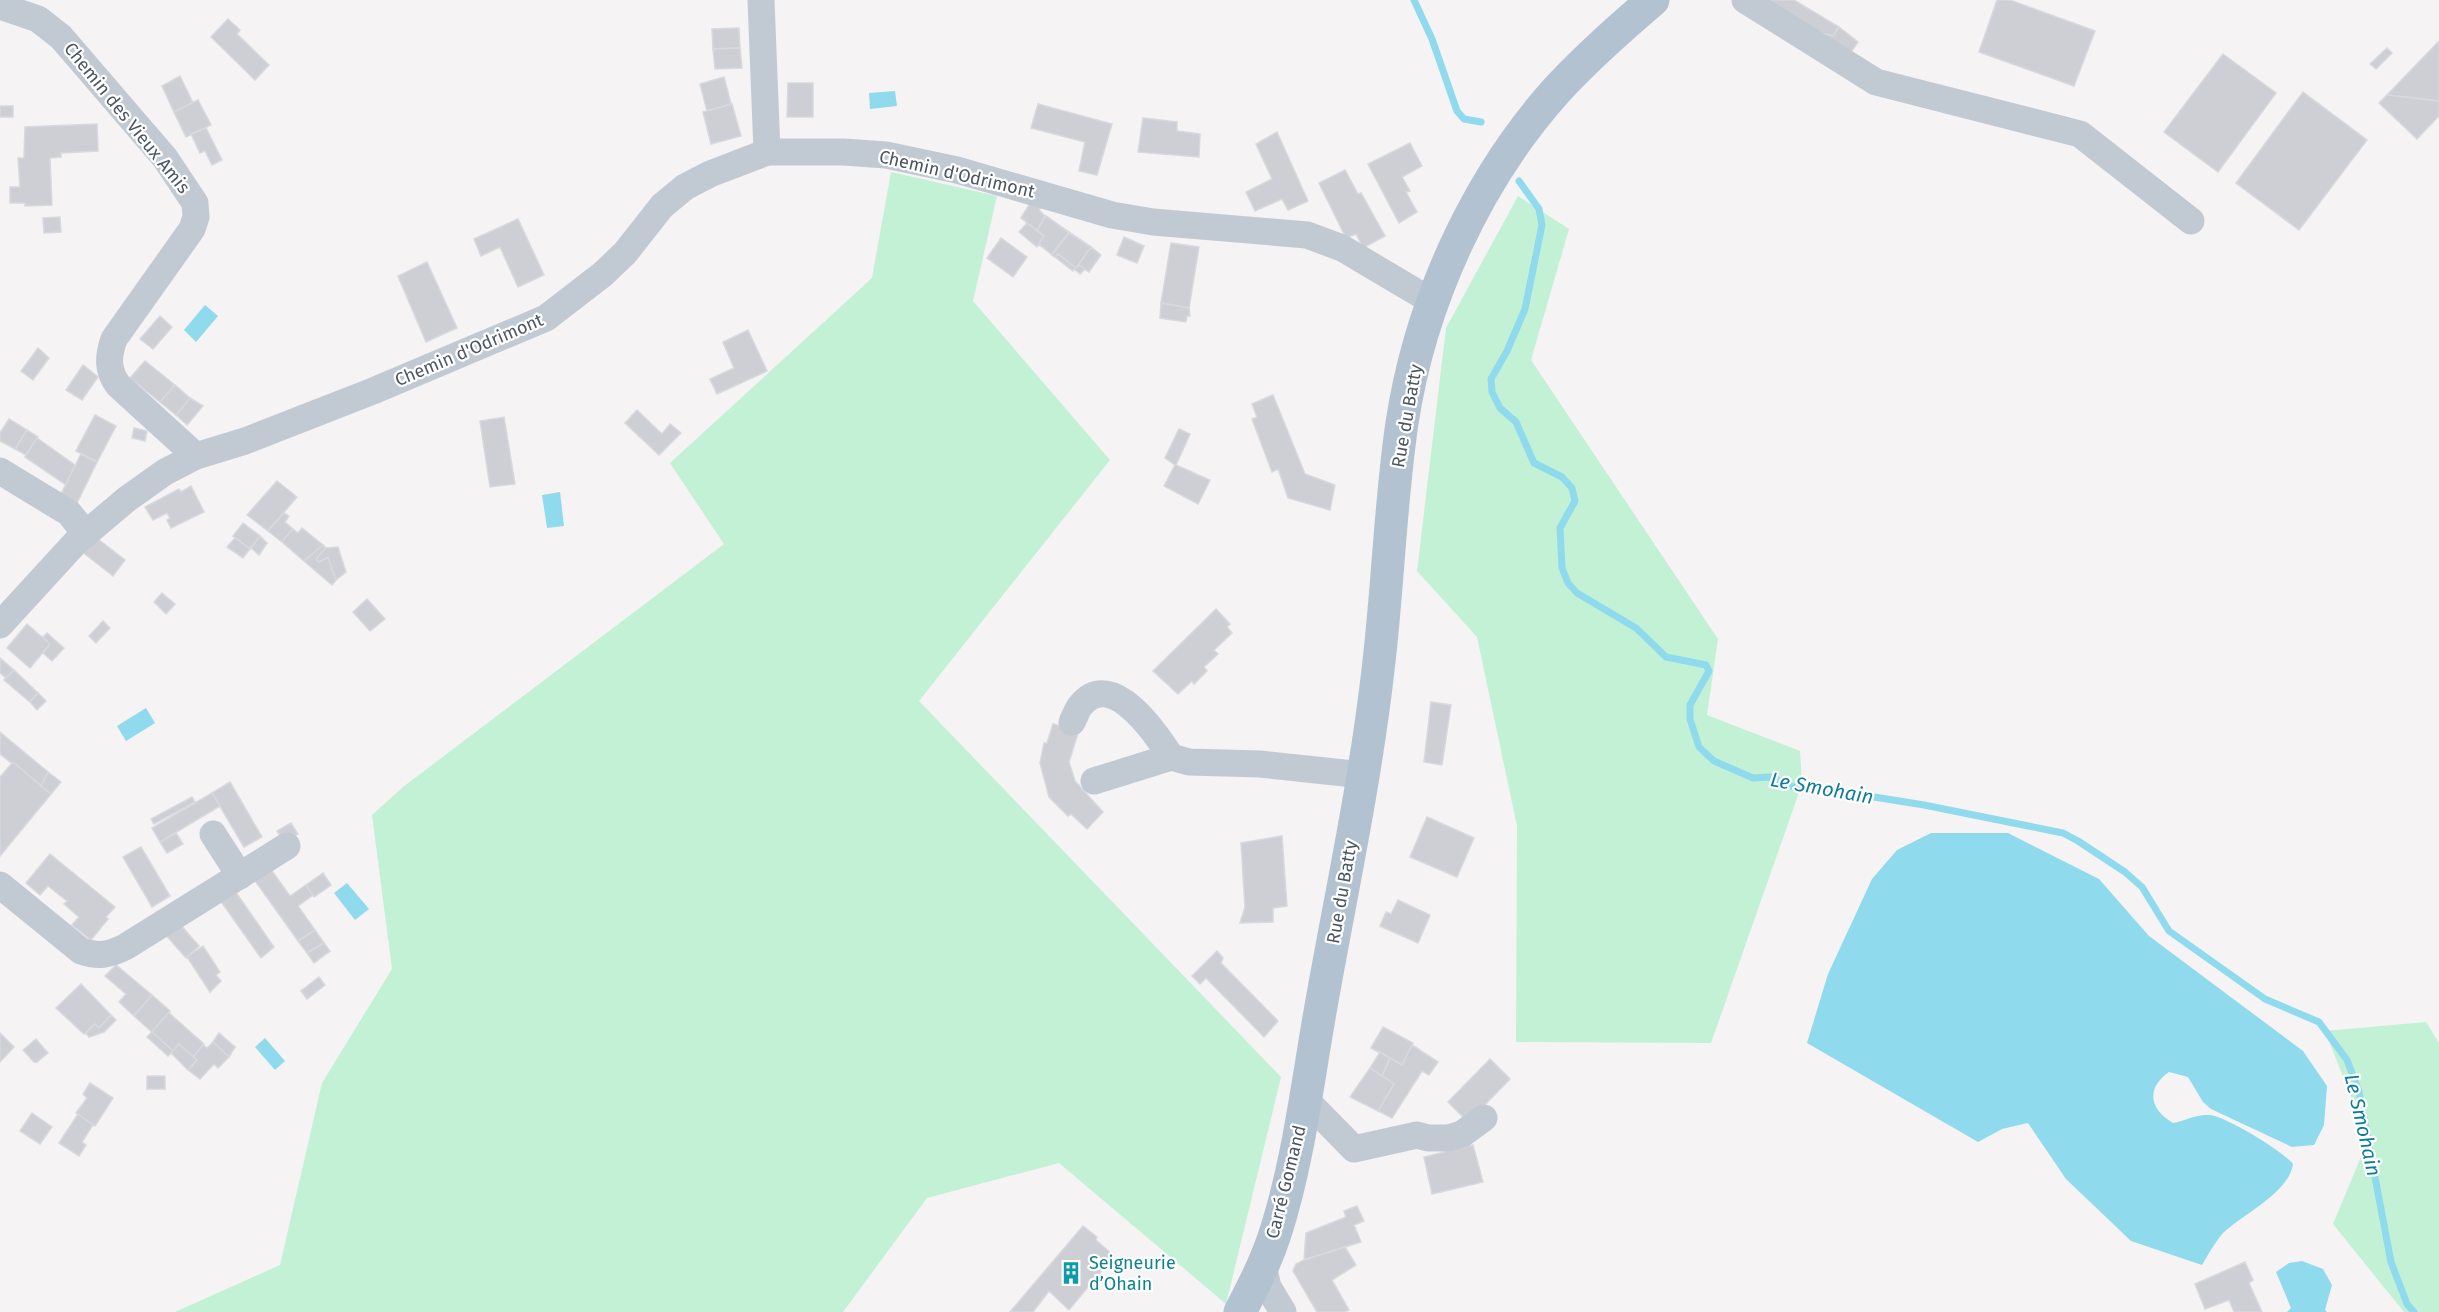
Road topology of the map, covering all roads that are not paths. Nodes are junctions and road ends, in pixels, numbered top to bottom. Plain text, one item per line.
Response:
1 (761, 0) edge
2 (1653, 0) edge
3 (1745, 0) edge
4 (0, 6) edge
5 (767, 152) junction
6 (2192, 221) dead end
7 (1433, 302) junction
8 (196, 456) junction
9 (0, 471) edge
10 (86, 534) junction
11 (0, 625) edge
12 (1072, 722) dead end
13 (1171, 757) junction
14 (1363, 775) junction
15 (1094, 781) dead end
16 (213, 834) dead end
17 (287, 846) dead end
18 (240, 876) junction
19 (0, 885) edge
20 (1321, 1010) joint
21 (1304, 1098) junction
22 (1484, 1118) dead end
23 (1263, 1265) junction
24 (1240, 1312) edge
25 (1283, 1312) edge

1 - 5 street
2 - 7 main road, Rue du Batty
3 - 6 street
4 - 8 street, Chemin des Vieux Amis
5 - 7 street, Chemin d'Odrimont
5 - 8 street, Chemin d'Odrimont
7 - 14 main road, Rue du Batty
8 - 10 street, Chemin d'Odrimont
9 - 10 street
10 - 11 street, Chemin d'Odrimont
12 - 13 street
13 - 14 street
13 - 15 street
14 - 20 main road, Rue du Batty
16 - 18 street
17 - 18 street
18 - 19 street
20 - 21 main road, Carré Gomand
21 - 22 street, Carré Gomand
21 - 23 main road, Carré Gomand
23 - 24 main road, Carré Gomand
23 - 25 street

